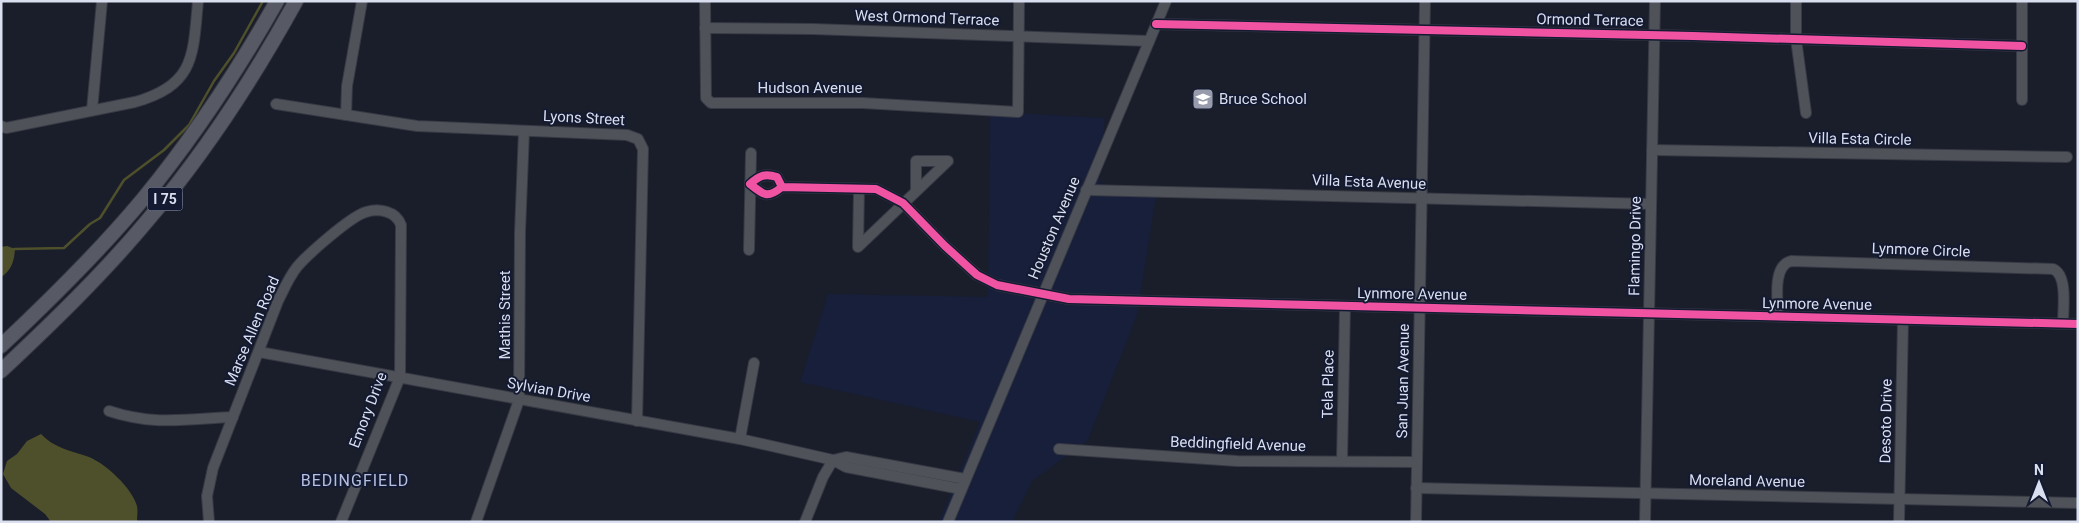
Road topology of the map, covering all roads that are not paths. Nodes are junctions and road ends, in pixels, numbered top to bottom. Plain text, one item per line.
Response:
1 (102, 1) edge
2 (198, 1) edge
3 (277, 1) edge
4 (296, 1) edge
5 (362, 1) edge
6 (705, 1) edge
7 (1019, 1) edge
8 (1166, 1) edge
9 (1425, 1) edge
10 (1655, 1) edge
11 (1796, 1) edge
12 (2022, 1) edge
13 (1156, 24) junction
14 (705, 28) junction
15 (1424, 30) junction
16 (1019, 36) junction
17 (1655, 36) junction
18 (1796, 39) junction
19 (1149, 41) junction
20 (2022, 46) junction
21 (2022, 100) dead end
22 (276, 104) dead end
23 (92, 110) junction
24 (1806, 113) dead end
25 (346, 115) junction
26 (1, 126) edge
27 (524, 131) junction
28 (1652, 150) junction
29 (751, 152) dead end
30 (2067, 157) dead end
31 (750, 184) junction
32 (782, 186) junction
33 (859, 189) junction
34 (916, 190) dead end
35 (1086, 190) junction
36 (1422, 199) junction
37 (903, 203) junction
38 (1651, 204) junction
39 (401, 245) joint
40 (749, 250) dead end
41 (1042, 294) junction
42 (1345, 307) junction
43 (1420, 309) junction
44 (1649, 314) junction
45 (1778, 316) junction
46 (1903, 320) junction
47 (2063, 323) junction
48 (2078, 324) edge
49 (1, 346) edge
50 (259, 352) junction
51 (754, 363) dead end
52 (1, 371) edge
53 (400, 377) junction
54 (519, 400) junction
55 (109, 412) dead end
56 (233, 417) junction
57 (637, 420) junction
58 (740, 439) junction
59 (1059, 450) dead end
60 (833, 460) junction
61 (1342, 461) junction
62 (1416, 462) junction
63 (963, 484) junction
64 (1416, 488) junction
65 (1646, 493) junction
66 (1899, 499) junction
67 (2078, 504) edge
68 (210, 522) edge
69 (341, 522) edge
70 (476, 522) edge
71 (805, 522) edge
72 (948, 522) edge
73 (1416, 522) edge
74 (1645, 522) edge
75 (1899, 522) edge

1 - 23 street
2 - 23 street
3 - 49 highway, I 75
4 - 52 highway, I 75
5 - 25 street
6 - 14 street
7 - 16 street
8 - 13 street, Houston Avenue
9 - 15 street, San Juan Avenue
10 - 17 street, Flamingo Drive
11 - 18 street
12 - 20 street
13 - 15 street, Ormond Terrace
13 - 19 street, Houston Avenue
14 - 16 street, West Ormond Terrace
14 - 16 street, Hudson Avenue
15 - 17 street, Ormond Terrace
15 - 36 street, San Juan Avenue
16 - 19 street, West Ormond Terrace
17 - 18 street, Ormond Terrace
17 - 28 street, Flamingo Drive
18 - 20 street, Ormond Terrace
18 - 24 street
19 - 35 street, Houston Avenue
20 - 21 street
22 - 25 street, Lyons Street
23 - 26 street
25 - 27 street, Lyons Street
27 - 54 street, Mathis Street
27 - 57 street, Lyons Street
28 - 30 street, Villa Esta Circle
28 - 38 street, Flamingo Drive
29 - 31 street
31 - 32 street, Lynmore Avenue
31 - 32 street, Lynmore Avenue
31 - 40 street
32 - 33 street, Lynmore Avenue
33 - 37 street, Lynmore Avenue
33 - 37 street
34 - 37 street
35 - 36 street, Villa Esta Avenue
35 - 41 street, Houston Avenue
36 - 38 street, Villa Esta Avenue
36 - 43 street, San Juan Avenue
37 - 41 street, Lynmore Avenue
38 - 44 street, Flamingo Drive
39 - 50 street, Marse Allen Road
39 - 53 street, Emory Drive
41 - 42 street, Lynmore Avenue
41 - 63 street, Houston Avenue
42 - 43 street, Lynmore Avenue
42 - 61 street, Tela Place
43 - 44 street, Lynmore Avenue
43 - 62 street, San Juan Avenue
44 - 45 street, Lynmore Avenue
44 - 65 street, Flamingo Drive
45 - 46 street, Lynmore Avenue
45 - 47 street, Lynmore Circle
46 - 47 street, Lynmore Avenue
46 - 66 street, Desoto Drive
47 - 48 street, Lynmore Avenue
50 - 53 street, Sylvian Drive
50 - 56 street, Marse Allen Road
51 - 58 street
53 - 54 street, Sylvian Drive
53 - 69 street, Emory Drive
54 - 57 street, Sylvian Drive
54 - 70 street, Mathis Street
55 - 56 street
56 - 68 street, Marse Allen Road
57 - 58 street, Sylvian Drive
58 - 60 street, Sylvian Drive
59 - 61 street, Beddingfield Avenue
60 - 63 street, Sylvian Drive
60 - 71 street
61 - 62 street, Beddingfield Avenue
62 - 64 street, San Juan Avenue
63 - 72 street, Houston Avenue
64 - 65 street, Moreland Avenue
64 - 73 street, San Juan Avenue
65 - 66 street, Moreland Avenue
65 - 74 street, Flamingo Drive
66 - 67 street, Moreland Avenue
66 - 75 street, Desoto Drive

